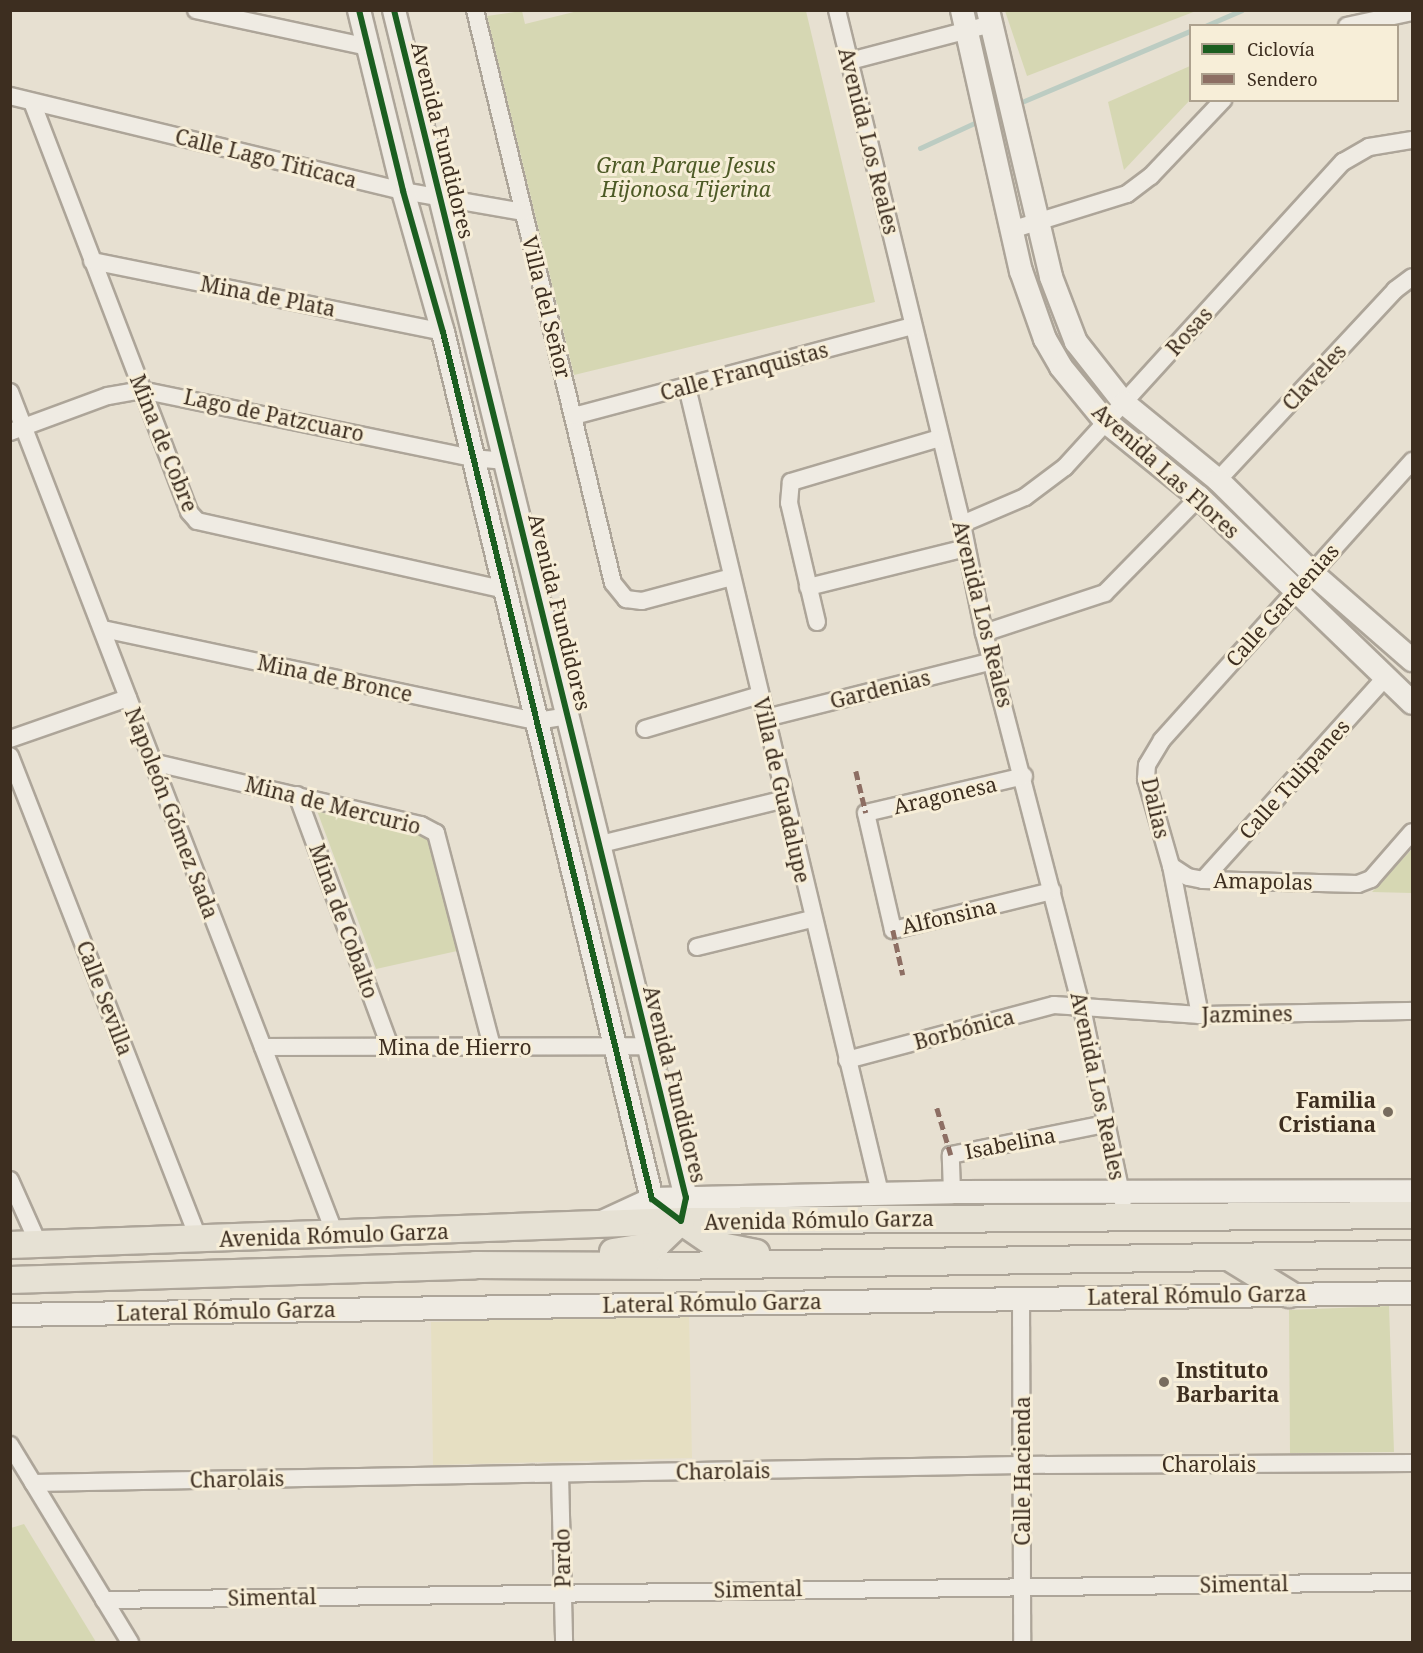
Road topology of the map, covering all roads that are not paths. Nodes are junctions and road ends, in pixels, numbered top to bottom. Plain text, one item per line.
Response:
1 (196, 10) edge
2 (359, 10) edge
3 (394, 10) edge
4 (475, 10) edge
5 (837, 10) edge
6 (1413, 12) edge
7 (989, 17) edge
8 (964, 20) edge
9 (1356, 24) edge
10 (368, 46) junction
11 (850, 61) junction
12 (10, 96) edge
13 (32, 102) junction
14 (1221, 102) edge
15 (1413, 140) edge
16 (403, 191) junction
17 (441, 197) junction
18 (523, 212) junction
19 (1039, 223) junction
20 (1011, 230) junction
21 (92, 261) junction
22 (1413, 277) edge
23 (913, 326) junction
24 (443, 332) junction
25 (687, 387) junction
26 (141, 390) junction
27 (10, 392) edge
28 (1124, 403) junction
29 (574, 416) junction
30 (1106, 422) junction
31 (17, 430) edge
32 (940, 438) junction
33 (472, 458) junction
34 (506, 461) junction
35 (1413, 461) edge
36 (1218, 480) junction
37 (1199, 497) junction
38 (962, 524) junction
39 (966, 548) junction
40 (1311, 572) junction
41 (732, 577) junction
42 (808, 587) junction
43 (506, 590) junction
44 (1293, 591) junction
45 (817, 622) dead end
46 (103, 629) junction
47 (984, 633) junction
48 (1410, 654) edge
49 (993, 661) junction
50 (1386, 677) junction
51 (760, 694) junction
52 (128, 698) junction
53 (1413, 703) edge
54 (568, 716) junction
55 (766, 718) junction
56 (537, 721) junction
57 (645, 729) dead end
58 (10, 739) edge
59 (1153, 750) joint
60 (10, 756) edge
61 (152, 762) junction
62 (1024, 777) junction
63 (297, 795) junction
64 (785, 799) junction
65 (866, 813) joint
66 (1413, 832) edge
67 (601, 844) junction
68 (1171, 866) junction
69 (1203, 880) junction
70 (1052, 891) junction
71 (812, 919) junction
72 (697, 947) dead end
73 (1082, 1008) junction
74 (1413, 1011) edge
75 (1200, 1015) junction
76 (647, 1046) junction
77 (262, 1047) junction
78 (390, 1047) junction
79 (492, 1047) junction
80 (616, 1047) junction
81 (847, 1060) junction
82 (1105, 1124) junction
83 (10, 1180) edge
84 (1413, 1191) edge
85 (880, 1192) junction
86 (952, 1192) junction
87 (1122, 1192) junction
88 (652, 1199) junction
89 (683, 1210) junction
90 (1413, 1215) edge
91 (1125, 1218) junction
92 (595, 1225) junction
93 (335, 1234) junction
94 (199, 1240) junction
95 (38, 1243) junction
96 (10, 1245) edge
97 (1413, 1254) edge
98 (1232, 1259) junction
99 (874, 1260) junction
100 (476, 1265) junction
101 (10, 1280) edge
102 (1413, 1293) edge
103 (1289, 1294) junction
104 (1021, 1299) junction
105 (10, 1315) edge
106 (10, 1445) edge
107 (1413, 1463) edge
108 (1022, 1465) junction
109 (560, 1474) junction
110 (33, 1483) junction
111 (1413, 1582) edge
112 (1022, 1586) junction
113 (562, 1591) junction
114 (104, 1600) junction
115 (130, 1642) edge
116 (564, 1642) edge
117 (1022, 1642) edge

1 - 10 street
2 - 10 street
3 - 17 street, Avenida Fundidores
4 - 18 street, Villa del Señor
5 - 11 street, Avenida Los Reales
6 - 9 street
7 - 8 street
7 - 19 street, Avenida Las Flores
8 - 11 street
8 - 20 street, Avenida Las Flores
10 - 16 street
11 - 23 street, Avenida Los Reales
12 - 13 street, Calle Lago Titicaca
13 - 16 street, Calle Lago Titicaca
13 - 21 street, Mina de Cobre
14 - 19 street
15 - 28 street, Rosas
16 - 17 street, Calle Lago Titicaca
16 - 24 street
17 - 18 street, Calle Lago Titicaca
17 - 34 street, Avenida Fundidores
18 - 29 street, Villa del Señor
19 - 20 street
19 - 28 street, Avenida Las Flores
20 - 30 street, Avenida Las Flores
21 - 24 street, Mina de Plata
21 - 26 street, Mina de Cobre
22 - 36 street, Claveles
23 - 25 street, Calle Franquistas
23 - 32 street, Avenida Los Reales
24 - 33 street
25 - 29 street, Calle Franquistas
25 - 41 street, Villa de Guadalupe
26 - 31 street, Lago de Patzcuaro
26 - 33 street, Lago de Patzcuaro
26 - 43 street, Mina de Cobre
27 - 31 street, Napoleón Gómez Sada
28 - 30 street, Rosas
28 - 36 street, Avenida Las Flores
29 - 41 street, Villa del Señor
30 - 37 street, Avenida Las Flores
30 - 38 street, Rosas
31 - 46 street, Napoleón Gómez Sada
32 - 38 street, Avenida Los Reales
32 - 42 street
33 - 34 street, Lago de Patzcuaro
33 - 43 street
34 - 54 street, Avenida Fundidores
35 - 40 street, Calle Gardenias
36 - 40 street, Avenida Las Flores
37 - 44 street, Avenida Las Flores
37 - 47 street
38 - 39 street, Avenida Los Reales
39 - 42 street
39 - 47 street, Avenida Los Reales
40 - 44 street, Calle Gardenias
40 - 48 street, Avenida Las Flores
41 - 51 street, Villa de Guadalupe
42 - 45 street
43 - 56 street
44 - 50 street, Avenida Las Flores
44 - 59 street, Calle Gardenias
46 - 52 street, Napoleón Gómez Sada
46 - 56 street, Mina de Bronce
47 - 49 street, Avenida Los Reales
49 - 55 street, Gardenias
49 - 62 street, Avenida Los Reales
50 - 53 street, Avenida Las Flores
50 - 69 street, Calle Tulipanes
51 - 55 street, Villa de Guadalupe
51 - 57 street
52 - 58 street
52 - 61 street, Napoleón Gómez Sada
54 - 56 street, Mina de Bronce
54 - 67 street, Avenida Fundidores
55 - 64 street, Villa de Guadalupe
56 - 80 street
59 - 68 street, Dalias
60 - 94 street, Calle Sevilla
61 - 63 street, Mina de Mercurio
61 - 77 street, Napoleón Gómez Sada
62 - 65 street, Aragonesa
62 - 70 street, Avenida Los Reales
63 - 78 street, Mina de Cobalto
63 - 79 street, Mina de Mercurio
64 - 67 street
64 - 71 street, Villa de Guadalupe
65 - 70 street, Alfonsina
66 - 69 street, Amapolas
67 - 76 street, Avenida Fundidores
68 - 69 street, Amapolas
68 - 75 street, Dalias
70 - 73 street, Avenida Los Reales
71 - 72 street
71 - 81 street, Villa de Guadalupe
73 - 75 street, Jazmines
73 - 81 street, Borbónica
73 - 82 street, Avenida Los Reales
74 - 75 street, Jazmines
76 - 80 street, Mina de Hierro
76 - 89 street, Avenida Fundidores
77 - 78 street, Mina de Hierro
77 - 93 street, Napoleón Gómez Sada
78 - 79 street, Mina de Hierro
79 - 80 street, Mina de Hierro
80 - 88 street
81 - 85 street, Villa de Guadalupe
82 - 86 street, Isabelina
82 - 87 street, Avenida Los Reales
83 - 95 street
84 - 87 street
85 - 86 street
85 - 89 street
86 - 87 street
87 - 91 street, Avenida Los Reales
88 - 89 street
88 - 92 street
89 - 91 main road, Avenida Rómulo Garza
89 - 92 main road, Avenida Rómulo Garza
89 - 99 main road
89 - 100 main road
90 - 91 main road, Avenida Rómulo Garza
92 - 93 main road, Avenida Rómulo Garza
93 - 94 main road, Avenida Rómulo Garza
94 - 95 main road, Avenida Rómulo Garza
95 - 96 main road, Avenida Rómulo Garza
97 - 98 main road, Avenida Rómulo Garza
98 - 99 main road, Avenida Rómulo Garza
98 - 103 main road
99 - 100 main road, Avenida Rómulo Garza
100 - 101 main road, Avenida Rómulo Garza
102 - 103 street, Lateral Rómulo Garza
103 - 104 street, Lateral Rómulo Garza
104 - 105 street, Lateral Rómulo Garza
104 - 108 street, Calle Hacienda
106 - 110 street
107 - 108 street, Charolais
108 - 109 street, Charolais
108 - 112 street, Calle Hacienda
109 - 110 street, Charolais
109 - 113 street, Pardo
110 - 114 street
111 - 112 street, Simental
112 - 113 street, Simental
112 - 117 street, Calle Hacienda
113 - 114 street, Simental
113 - 116 street, Pardo
114 - 115 street

